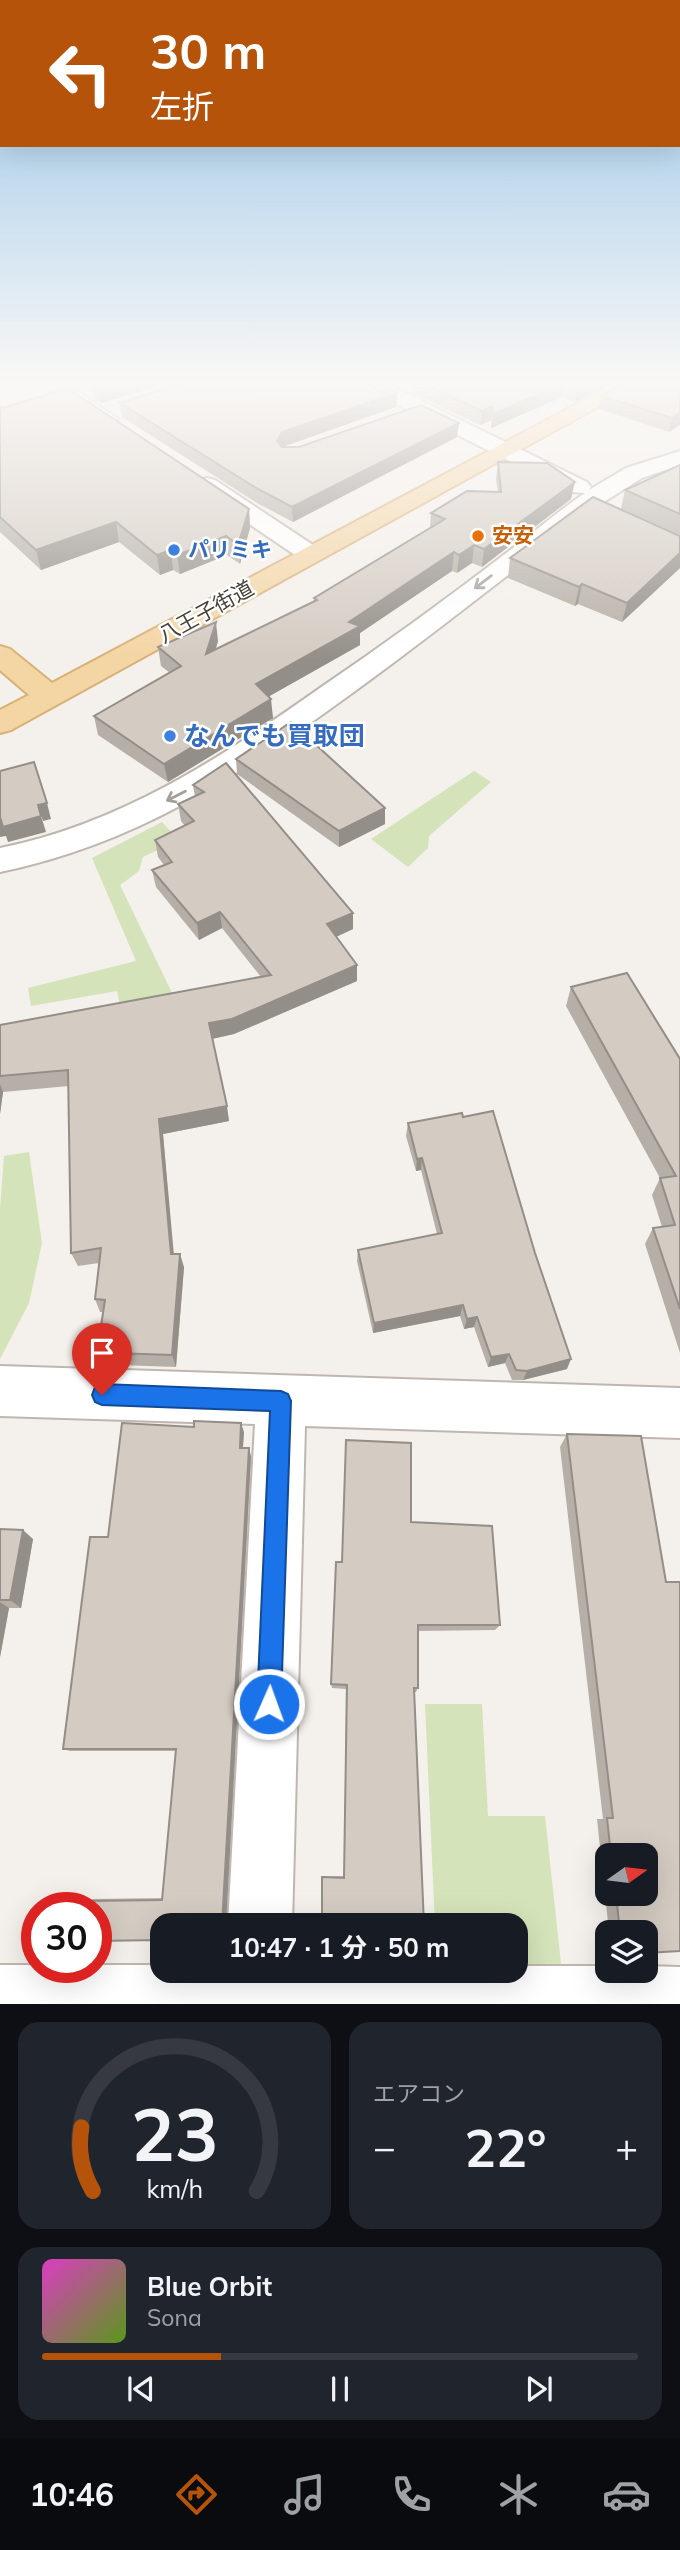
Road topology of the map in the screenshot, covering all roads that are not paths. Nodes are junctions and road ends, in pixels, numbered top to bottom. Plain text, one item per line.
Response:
1 (190, 475) edge
2 (461, 475) edge
3 (549, 475) edge
4 (649, 475) edge
5 (604, 507) junction
6 (310, 554) junction
7 (0, 654) edge
8 (49, 696) junction
9 (0, 723) edge
10 (0, 860) edge
11 (0, 1391) edge
12 (281, 1401) junction
13 (680, 1413) edge
14 (260, 1913) edge
15 (258, 1985) edge
16 (12, 2000) edge
17 (680, 2000) edge
18 (542, 2002) edge

1 - 6 street
2 - 6 main road, 八王子街道
3 - 5 street
4 - 5 street
5 -> 10 street
6 - 8 main road, 八王子街道
7 - 8 main road
8 - 9 main road, 八王子街道
11 - 12 street
12 - 13 street
12 - 14 street
15 - 16 street
15 - 18 street
17 - 18 street

